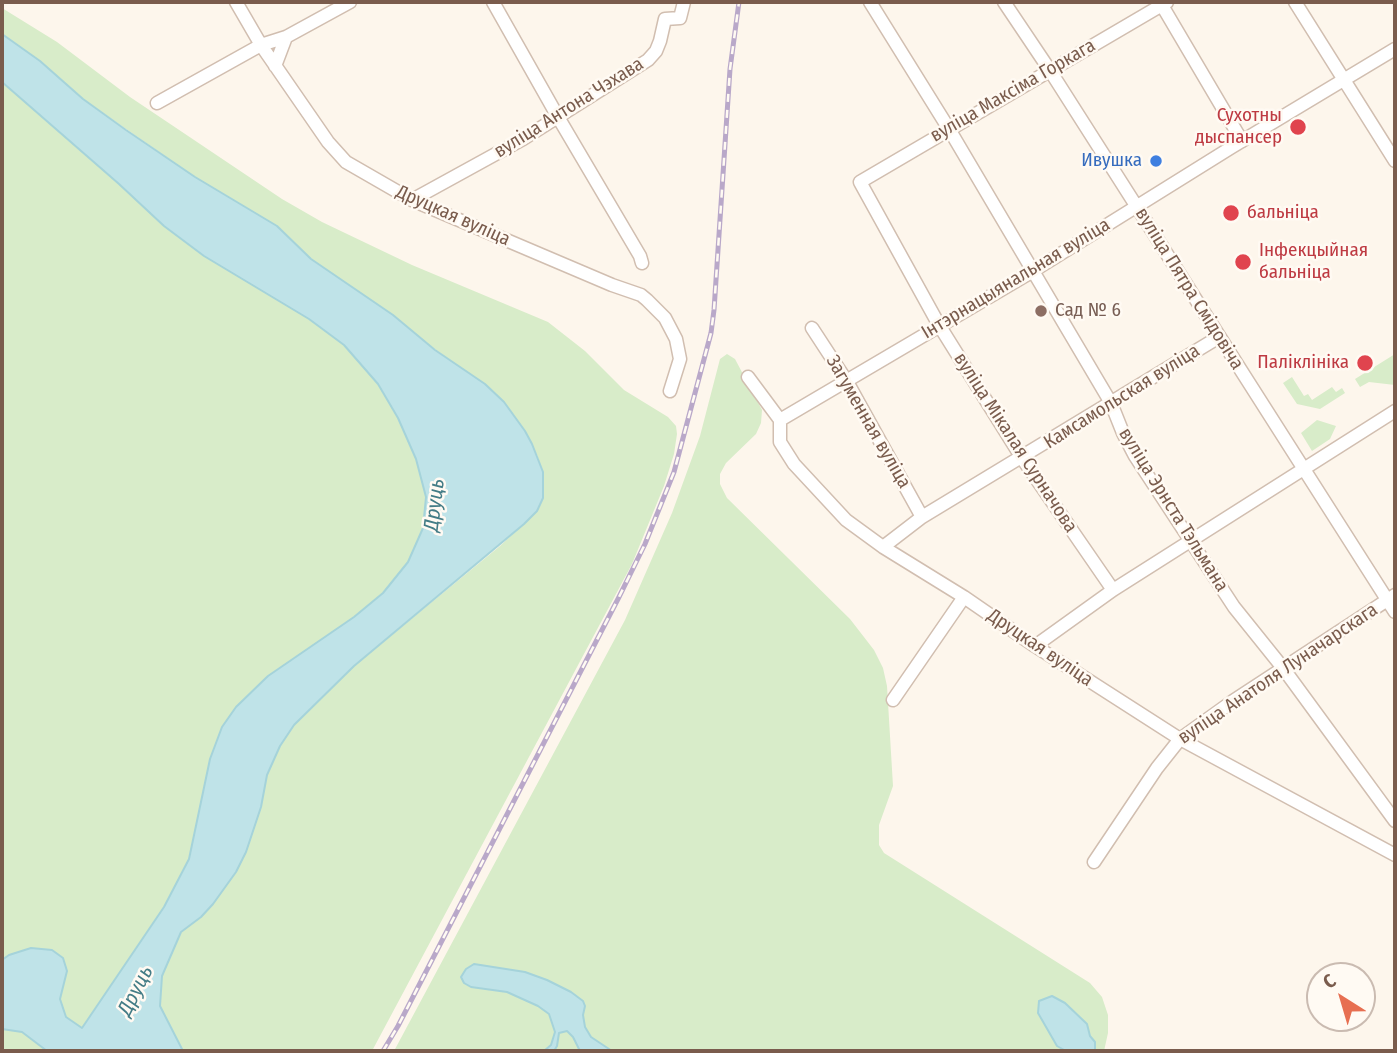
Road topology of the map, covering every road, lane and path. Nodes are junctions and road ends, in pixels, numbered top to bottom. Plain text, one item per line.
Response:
1 (236, 2) edge
2 (351, 2) edge
3 (493, 2) edge
4 (684, 2) edge
5 (870, 2) edge
6 (1004, 2) edge
7 (1295, 2) edge
8 (1163, 3) edge
9 (286, 37) junction
10 (261, 45) junction
11 (1395, 50) edge
12 (275, 66) junction
13 (1049, 69) junction
14 (1345, 80) junction
15 (157, 103) dead end
16 (558, 117) junction
17 (949, 129) junction
18 (1242, 141) junction
19 (1395, 161) edge
20 (860, 182) joint
21 (438, 186) junction
22 (412, 200) junction
23 (1137, 206) junction
24 (437, 210) junction
25 (642, 263) dead end
26 (1033, 271) junction
27 (939, 325) junction
28 (813, 328) dead end
29 (1219, 337) junction
30 (748, 377) dead end
31 (846, 380) junction
32 (670, 391) dead end
33 (1111, 403) junction
34 (1395, 411) edge
35 (780, 420) junction
36 (1022, 458) junction
37 (1303, 469) junction
38 (922, 517) junction
39 (1192, 542) junction
40 (883, 547) junction
41 (1113, 590) junction
42 (964, 597) junction
43 (1391, 597) edge
44 (1395, 612) edge
45 (1035, 646) junction
46 (1283, 668) junction
47 (892, 700) dead end
48 (1180, 739) junction
49 (1395, 821) edge
50 (1395, 855) edge
51 (1094, 862) dead end

1 - 10 street, Друцкая вуліца
2 - 9 street
3 - 16 street
4 - 16 street, вуліца Антона Чэхава
5 - 17 street, вуліца Эрнста Тэльмана
6 - 13 street, вуліца Пятра Смідовіча
7 - 14 street
8 - 13 street, вуліца Максіма Горкага
8 - 18 street
9 - 10 street
9 - 12 street
10 - 12 street, Друцкая вуліца
10 - 15 street
11 - 14 street, Інтэрнацыянальная вуліца
12 - 22 street, Друцкая вуліца
13 - 17 street, вуліца Максіма Горкага
13 - 23 street, вуліца Пятра Смідовіча
14 - 18 street, Інтэрнацыянальная вуліца
14 - 19 street
16 - 21 street, вуліца Антона Чэхава
16 - 25 street
17 - 20 street, вуліца Максіма Горкага
17 - 26 street, вуліца Эрнста Тэльмана
18 - 23 street, Інтэрнацыянальная вуліца
20 - 27 street, вуліца Мікалая Сурначова
21 - 22 street, вуліца Антона Чэхава
21 - 24 street
22 - 24 street, Друцкая вуліца
23 - 26 street, Інтэрнацыянальная вуліца
23 - 29 street, вуліца Пятра Смідовіча
24 - 32 street, Друцкая вуліца
26 - 27 street, Інтэрнацыянальная вуліца
26 - 33 street, вуліца Эрнста Тэльмана
27 - 31 street, Інтэрнацыянальная вуліца
27 - 36 street, вуліца Мікалая Сурначова
28 - 31 street, Загуменная вуліца
29 - 33 street, Камсамольская вуліца
29 - 37 street, вуліца Пятра Смідовіча
30 - 35 street, Друцкая вуліца
31 - 35 street, Інтэрнацыянальная вуліца
31 - 38 street, Загуменная вуліца
33 - 36 street, Камсамольская вуліца
33 - 39 street, вуліца Эрнста Тэльмана
34 - 37 street
35 - 40 street, Друцкая вуліца
36 - 38 street, Камсамольская вуліца
36 - 41 street, вуліца Мікалая Сурначова
37 - 39 street
37 - 43 street, вуліца Пятра Смідовіча
38 - 40 street, Камсамольская вуліца
39 - 41 street
39 - 46 street, вуліца Эрнста Тэльмана
40 - 42 street, Друцкая вуліца
41 - 45 street
42 - 45 street, Друцкая вуліца
42 - 47 street
43 - 44 street, вуліца Пятра Смідовіча
43 - 46 street, вуліца Анатоля Луначарскага
45 - 48 street, Друцкая вуліца
46 - 48 street, вуліца Анатоля Луначарскага
46 - 49 street, вуліца Эрнста Тэльмана
48 - 50 street, Друцкая вуліца
48 - 51 street, вуліца Анатоля Луначарскага

